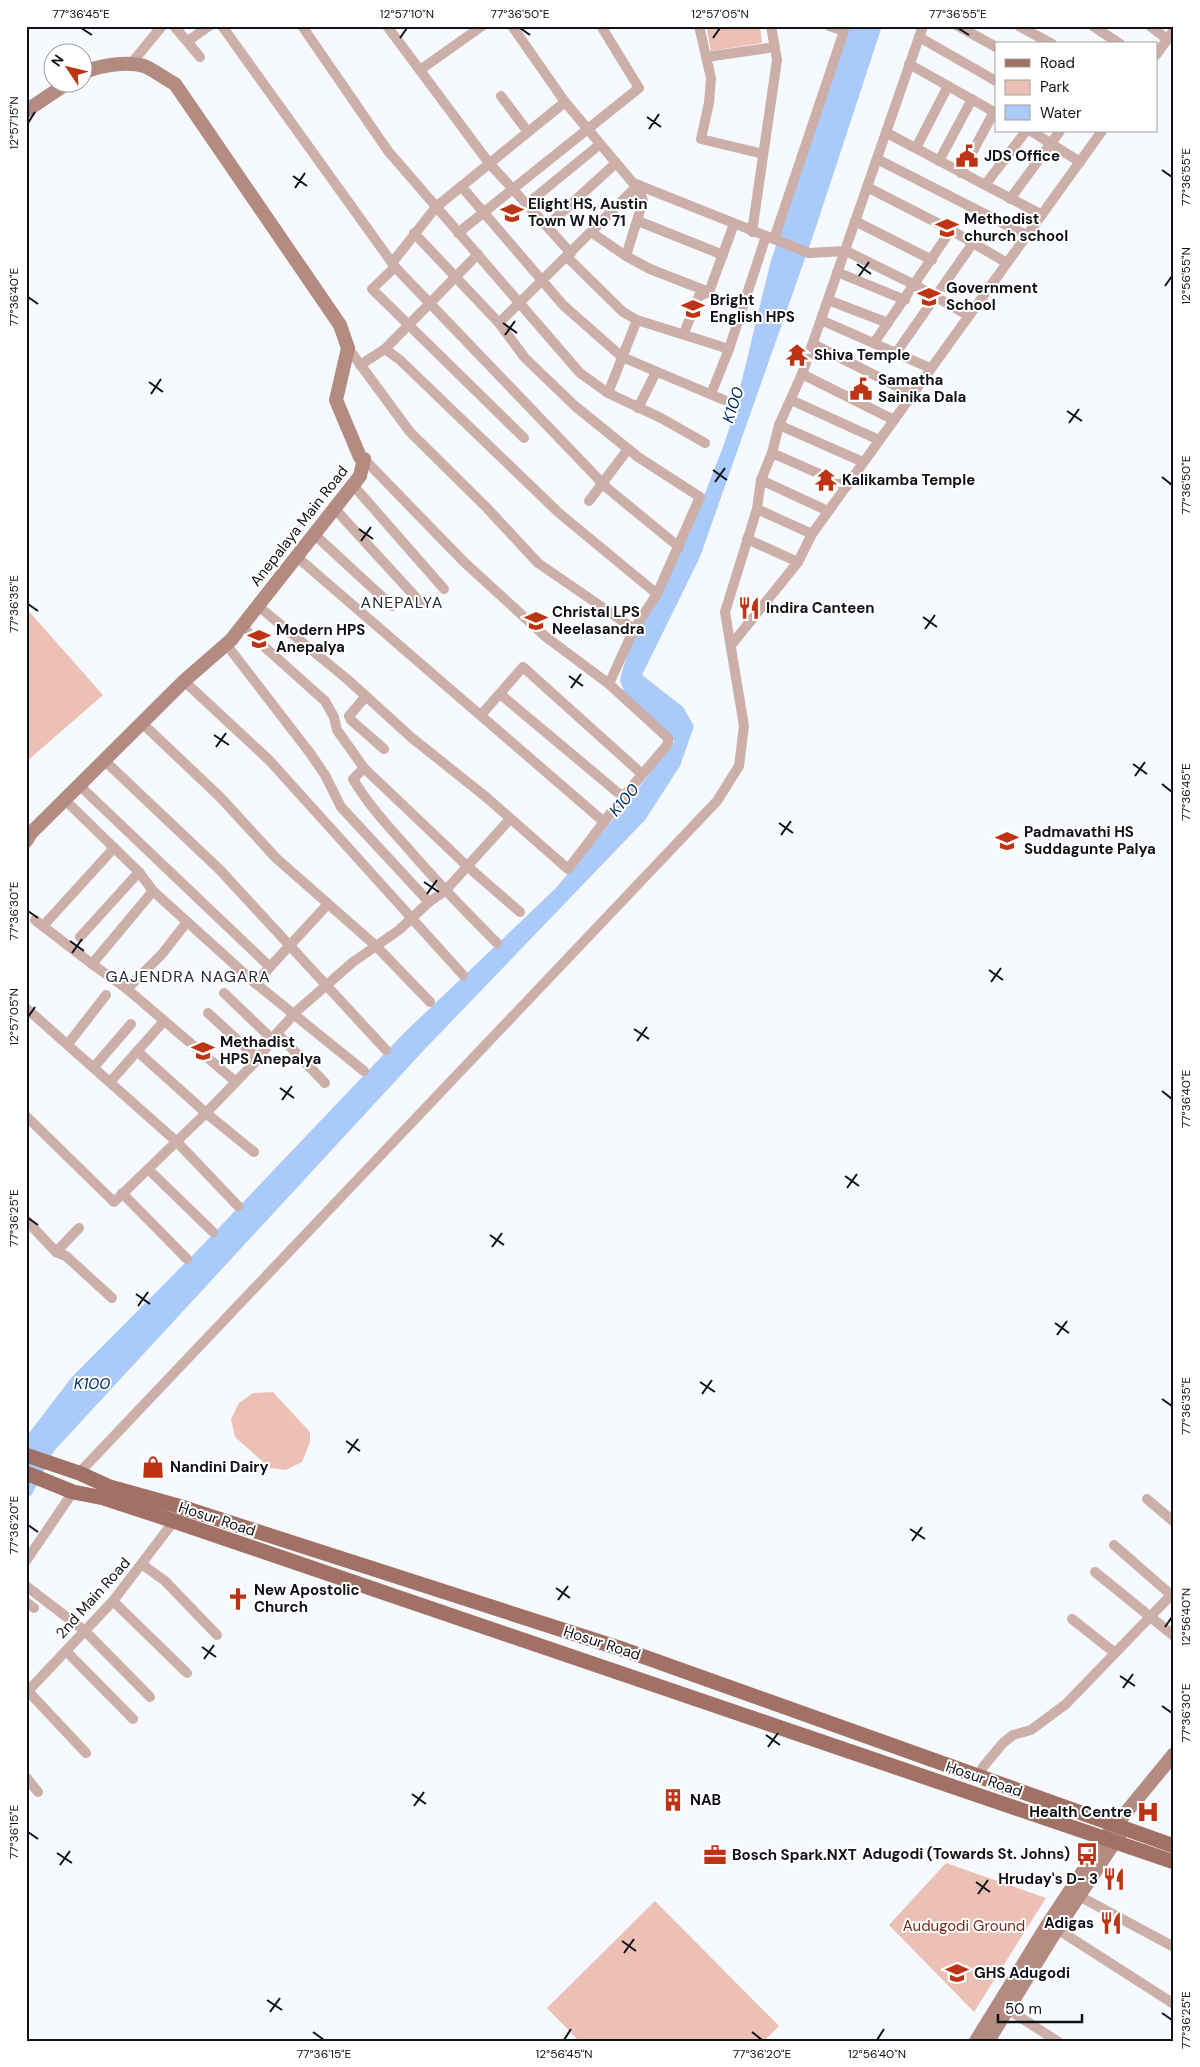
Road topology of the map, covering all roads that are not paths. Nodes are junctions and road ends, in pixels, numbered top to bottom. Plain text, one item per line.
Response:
1 (162, 26) edge
2 (174, 26) edge
3 (209, 26) edge
4 (222, 26) edge
5 (302, 26) edge
6 (387, 26) edge
7 (482, 26) edge
8 (512, 26) edge
9 (601, 26) edge
10 (699, 26) edge
11 (771, 26) edge
12 (829, 26) edge
13 (923, 26) edge
14 (958, 26) edge
15 (1019, 26) edge
16 (1093, 26) edge
17 (1150, 26) edge
18 (1174, 30) edge
19 (919, 37) junction
20 (1167, 39) junction
21 (188, 41) junction
22 (1048, 42) edge
23 (1117, 42) edge
24 (995, 46) edge
25 (775, 47) junction
26 (1158, 52) edge
27 (200, 57) dead end
28 (706, 57) junction
29 (909, 64) junction
30 (130, 65) junction
31 (92, 70) edge
32 (420, 70) junction
33 (995, 80) edge
34 (948, 86) junction
35 (54, 92) edge
36 (501, 96) dead end
37 (972, 99) junction
38 (565, 102) junction
39 (26, 111) edge
40 (995, 112) edge
41 (586, 129) junction
42 (528, 132) junction
43 (1025, 132) edge
44 (1033, 132) edge
45 (1059, 132) edge
46 (1101, 132) edge
47 (887, 133) junction
48 (1051, 143) junction
49 (600, 144) junction
50 (916, 148) junction
51 (763, 154) junction
52 (877, 159) junction
53 (939, 161) junction
54 (1080, 162) junction
55 (489, 163) junction
56 (616, 163) junction
57 (961, 173) junction
58 (638, 185) junction
59 (985, 185) junction
60 (461, 186) junction
61 (867, 187) junction
62 (512, 189) junction
63 (1010, 199) junction
64 (527, 204) junction
65 (436, 207) junction
66 (484, 212) junction
67 (1042, 215) junction
68 (638, 221) junction
69 (855, 221) junction
70 (734, 224) junction
71 (547, 226) junction
72 (951, 230) junction
73 (592, 232) junction
74 (752, 232) junction
75 (414, 233) junction
76 (458, 233) junction
77 (1026, 235) junction
78 (770, 238) junction
79 (973, 243) junction
80 (846, 251) junction
81 (478, 254) junction
82 (569, 255) junction
83 (723, 255) junction
84 (626, 256) junction
85 (932, 260) junction
86 (1007, 263) junction
87 (393, 265) junction
88 (837, 272) junction
89 (457, 278) junction
90 (542, 281) junction
91 (915, 285) junction
92 (709, 292) junction
93 (937, 298) junction
94 (828, 300) junction
95 (905, 300) junction
96 (519, 304) junction
97 (430, 305) junction
98 (969, 316) junction
99 (637, 320) junction
100 (821, 320) junction
101 (499, 323) junction
102 (888, 323) junction
103 (410, 325) junction
104 (686, 328) dead end
105 (874, 343) junction
106 (813, 344) junction
107 (348, 348) junction
108 (728, 349) junction
109 (385, 350) junction
110 (896, 353) junction
111 (622, 357) junction
112 (360, 365) junction
113 (930, 368) junction
114 (656, 372) junction
115 (802, 374) junction
116 (608, 394) junction
117 (711, 394) junction
118 (912, 394) junction
119 (724, 400) dead end
120 (791, 400) junction
121 (638, 408) junction
122 (894, 420) junction
123 (779, 425) junction
124 (524, 438) dead end
125 (879, 440) junction
126 (705, 443) dead end
127 (628, 449) junction
128 (772, 453) junction
129 (364, 459) junction
130 (863, 462) junction
131 (761, 480) junction
132 (603, 483) junction
133 (353, 485) junction
134 (847, 486) junction
135 (589, 501) dead end
136 (335, 509) junction
137 (757, 510) junction
138 (828, 511) junction
139 (812, 534) junction
140 (315, 535) junction
141 (747, 538) junction
142 (679, 547) junction
143 (297, 557) junction
144 (798, 562) junction
145 (444, 589) dead end
146 (657, 594) junction
147 (421, 603) dead end
148 (258, 606) junction
149 (392, 606) dead end
150 (241, 626) junction
151 (634, 629) junction
152 (226, 644) junction
153 (732, 644) junction
154 (184, 681) junction
155 (609, 684) junction
156 (500, 694) junction
157 (366, 696) junction
158 (481, 715) junction
159 (142, 723) junction
160 (384, 749) dead end
161 (104, 761) junction
162 (364, 768) junction
163 (642, 774) junction
164 (80, 786) junction
165 (623, 797) junction
166 (65, 800) junction
167 (510, 819) junction
168 (604, 822) junction
169 (26, 841) edge
170 (114, 848) junction
171 (467, 866) junction
172 (139, 872) junction
173 (153, 891) junction
174 (445, 891) junction
175 (428, 902) junction
176 (328, 904) junction
177 (520, 912) dead end
178 (412, 919) junction
179 (187, 922) junction
180 (80, 937) dead end
181 (497, 942) dead end
182 (290, 945) junction
183 (376, 946) junction
184 (92, 964) junction
185 (270, 967) junction
186 (463, 975) dead end
187 (255, 983) junction
188 (327, 984) junction
189 (126, 989) junction
190 (224, 993) dead end
191 (106, 994) dead end
192 (430, 1002) dead end
193 (26, 1008) edge
194 (208, 1013) dead end
195 (294, 1015) junction
196 (164, 1021) junction
197 (131, 1024) dead end
198 (274, 1036) junction
199 (68, 1044) junction
200 (386, 1050) dead end
201 (137, 1051) junction
202 (258, 1059) junction
203 (94, 1068) junction
204 (364, 1071) dead end
205 (110, 1082) junction
206 (236, 1082) junction
207 (325, 1083) dead end
208 (206, 1113) junction
209 (26, 1116) edge
210 (177, 1142) junction
211 (254, 1152) dead end
212 (148, 1169) junction
213 (122, 1194) junction
214 (238, 1206) dead end
215 (26, 1220) edge
216 (79, 1228) dead end
217 (213, 1232) dead end
218 (56, 1252) junction
219 (187, 1259) dead end
220 (112, 1298) dead end
221 (26, 1455) edge
222 (79, 1472) junction
223 (26, 1473) edge
224 (73, 1492) junction
225 (1148, 1499) dead end
226 (174, 1520) junction
227 (1174, 1522) edge
228 (1114, 1545) dead end
229 (26, 1561) edge
230 (143, 1565) junction
231 (1095, 1572) dead end
232 (26, 1586) edge
233 (1172, 1593) edge
234 (113, 1601) junction
235 (1148, 1617) junction
236 (1072, 1619) dead end
237 (84, 1631) junction
238 (217, 1635) dead end
239 (1174, 1636) edge
240 (66, 1651) junction
241 (1115, 1653) junction
242 (187, 1673) dead end
243 (27, 1690) edge
244 (150, 1697) dead end
245 (132, 1719) dead end
246 (86, 1753) dead end
247 (1174, 1754) edge
248 (26, 1777) edge
249 (978, 1778) junction
250 (38, 1792) dead end
251 (1115, 1834) junction
252 (1174, 1846) edge
253 (1174, 1862) edge
254 (1079, 1896) junction
255 (1057, 1930) junction
256 (1174, 1946) edge
257 (1174, 2004) edge
258 (1003, 2006) junction
259 (976, 2041) edge
260 (988, 2041) edge
261 (1057, 2041) edge

1 - 30 street
2 - 21 street
3 - 21 street
4 - 87 street
5 - 65 street
6 - 32 street
7 - 32 street
8 - 38 street
9 - 41 street
10 - 28 street
11 - 25 street
12 - 78 street
13 - 19 street
14 - 24 street
15 - 22 street
16 - 23 street
17 - 20 street
18 - 20 street
19 - 29 street
19 - 33 street
20 - 26 street
21 - 27 street
25 - 28 street
25 - 51 street
28 - 51 street
29 - 34 street
29 - 47 street
30 - 31 street
30 - 107 street
32 - 55 street
34 - 37 street
34 - 50 street
35 - 39 street
36 - 42 street
37 - 40 street
37 - 53 street
38 - 41 street
38 - 42 street
40 - 57 street
41 - 49 street
41 - 62 street
42 - 55 street
43 - 59 street
44 - 48 street
45 - 48 street
46 - 54 street
47 - 50 street
47 - 52 street
48 - 54 street
48 - 63 street
49 - 56 street
49 - 64 street
50 - 53 street
51 - 74 street
52 - 61 street
52 - 77 street
53 - 57 street
54 - 67 street
55 - 60 street
55 - 62 street
56 - 58 street
56 - 71 street
57 - 59 street
58 - 68 street
58 - 70 street
58 - 73 street
59 - 63 street
60 - 65 street
60 - 66 street
61 - 69 street
61 - 72 street
62 - 64 street
62 - 66 street
63 - 67 street
64 - 71 street
65 - 75 street
65 - 76 street
66 - 76 street
66 - 90 street
67 - 77 street
68 - 83 street
68 - 84 street
69 - 80 street
69 - 85 street
70 - 74 street
70 - 83 street
71 - 82 street
72 - 79 street
72 - 85 street
73 - 82 street
73 - 84 street
74 - 78 street
75 - 87 street
75 - 89 street
76 - 81 street
77 - 86 street
78 - 80 street
78 - 108 street
79 - 86 street
79 - 93 street
80 - 88 street
80 - 91 street
81 - 89 street
81 - 96 street
82 - 90 street
82 - 99 street
83 - 92 street
84 - 92 street
85 - 91 street
86 - 98 street
87 - 97 street
87 - 103 street
88 - 94 street
88 - 95 street
89 - 97 street
89 - 101 street
90 - 96 street
90 - 111 street
91 - 93 street
91 - 95 street
92 - 104 street
93 - 98 street
93 - 110 street
94 - 100 street
94 - 102 street
95 - 102 street
96 - 101 street
96 - 116 street
97 - 103 street
97 - 132 street
98 - 113 street
99 - 108 street
99 - 111 street
100 - 105 street
100 - 106 street
101 - 127 street
102 - 105 street
103 - 109 street
103 - 124 street
105 - 110 street
106 - 115 street
106 - 118 street
107 - 112 street
107 - 129 street, Anepalaya Main Road
108 - 117 street
109 - 112 street
109 - 146 street
110 - 113 street
111 - 114 street
111 - 116 street
112 - 151 street
113 - 118 street
114 - 117 street
114 - 121 street
115 - 120 street
115 - 122 street
116 - 121 street
117 - 119 street
118 - 122 street
120 - 123 street
120 - 125 street
121 - 126 street
122 - 125 street
123 - 128 street
123 - 130 street
125 - 130 street
127 - 132 street
127 - 142 street
128 - 131 street
128 - 134 street
129 - 133 street, Anepalaya Main Road
129 - 155 street
130 - 134 street
131 - 137 street
131 - 138 street
132 - 135 street
132 - 142 street
133 - 136 street, Anepalaya Main Road
133 - 145 street
134 - 138 street
136 - 140 street, Anepalaya Main Road
136 - 147 street
137 - 139 street
137 - 141 street
138 - 139 street
139 - 144 street
140 - 143 street, Anepalaya Main Road
140 - 149 street
141 - 144 street
141 - 153 street
142 - 146 street
143 - 148 street, Anepalaya Main Road
143 - 158 street
144 - 153 street
146 - 151 street
148 - 150 street, Anepalaya Main Road
148 - 157 street
150 - 152 street, Anepalaya Main Road
150 - 162 street
151 - 155 street
152 - 154 street, Anepalaya Main Road
152 - 175 street
153 - 222 street
154 - 159 street, Anepalaya Main Road
154 - 178 street
155 - 163 street
156 - 158 street
156 - 163 street
156 - 165 street
157 - 160 street
157 - 167 street
158 - 168 street
159 - 161 street, Anepalaya Main Road
159 - 176 street
161 - 164 street, Anepalaya Main Road
161 - 182 street
162 - 171 street
162 - 174 street
163 - 165 street
164 - 166 street, Anepalaya Main Road
164 - 185 street
165 - 168 street
166 - 169 street, Anepalaya Main Road
166 - 170 street
167 - 168 street
167 - 171 street
170 - 172 street
170 - 184 street
171 - 174 street
171 - 177 street
172 - 173 street
172 - 180 street
173 - 179 street
173 - 184 street
174 - 175 street
174 - 181 street
175 - 178 street
176 - 182 street
176 - 183 street
178 - 183 street
178 - 186 street
179 - 187 street
179 - 189 street
182 - 185 street
182 - 188 street
183 - 188 street
183 - 192 street
184 - 189 street
185 - 187 street
187 - 195 street
188 - 195 street
188 - 200 street
189 - 196 street
190 - 198 street
191 - 199 street
193 - 199 street
194 - 202 street
195 - 198 street
195 - 204 street
196 - 201 street
196 - 206 street
197 - 203 street
198 - 202 street
198 - 207 street
199 - 203 street
201 - 205 street
201 - 208 street
202 - 206 street
203 - 205 street
205 - 210 street
206 - 208 street
208 - 210 street
208 - 211 street
209 - 213 street
210 - 212 street
210 - 214 street
212 - 213 street
212 - 217 street
213 - 219 street
215 - 218 street
216 - 218 street
218 - 220 street
221 - 222 main road, Hosur Road
222 - 249 main road, Hosur Road
223 - 224 main road, Hosur Road
224 - 226 main road, Hosur Road
224 - 229 street
225 - 227 street
226 - 230 street, 2nd Main Road
226 - 251 main road, Hosur Road
228 - 233 street
230 - 234 street, 2nd Main Road
230 - 238 street
231 - 235 street
232 - 237 street
233 - 235 street
234 - 237 street, 2nd Main Road
234 - 242 street
235 - 239 street
235 - 241 street
236 - 241 street
237 - 240 street, 2nd Main Road
237 - 244 street
240 - 243 street, 2nd Main Road
240 - 245 street
241 - 249 street
243 - 246 street
247 - 251 street
248 - 250 street
249 - 251 main road, Hosur Road
251 - 252 main road, Hosur Road
251 - 253 main road, Hosur Road
251 - 254 street
251 - 258 street
254 - 255 street
254 - 256 street
255 - 257 street
255 - 258 street
258 - 259 street
258 - 260 street
258 - 261 street

